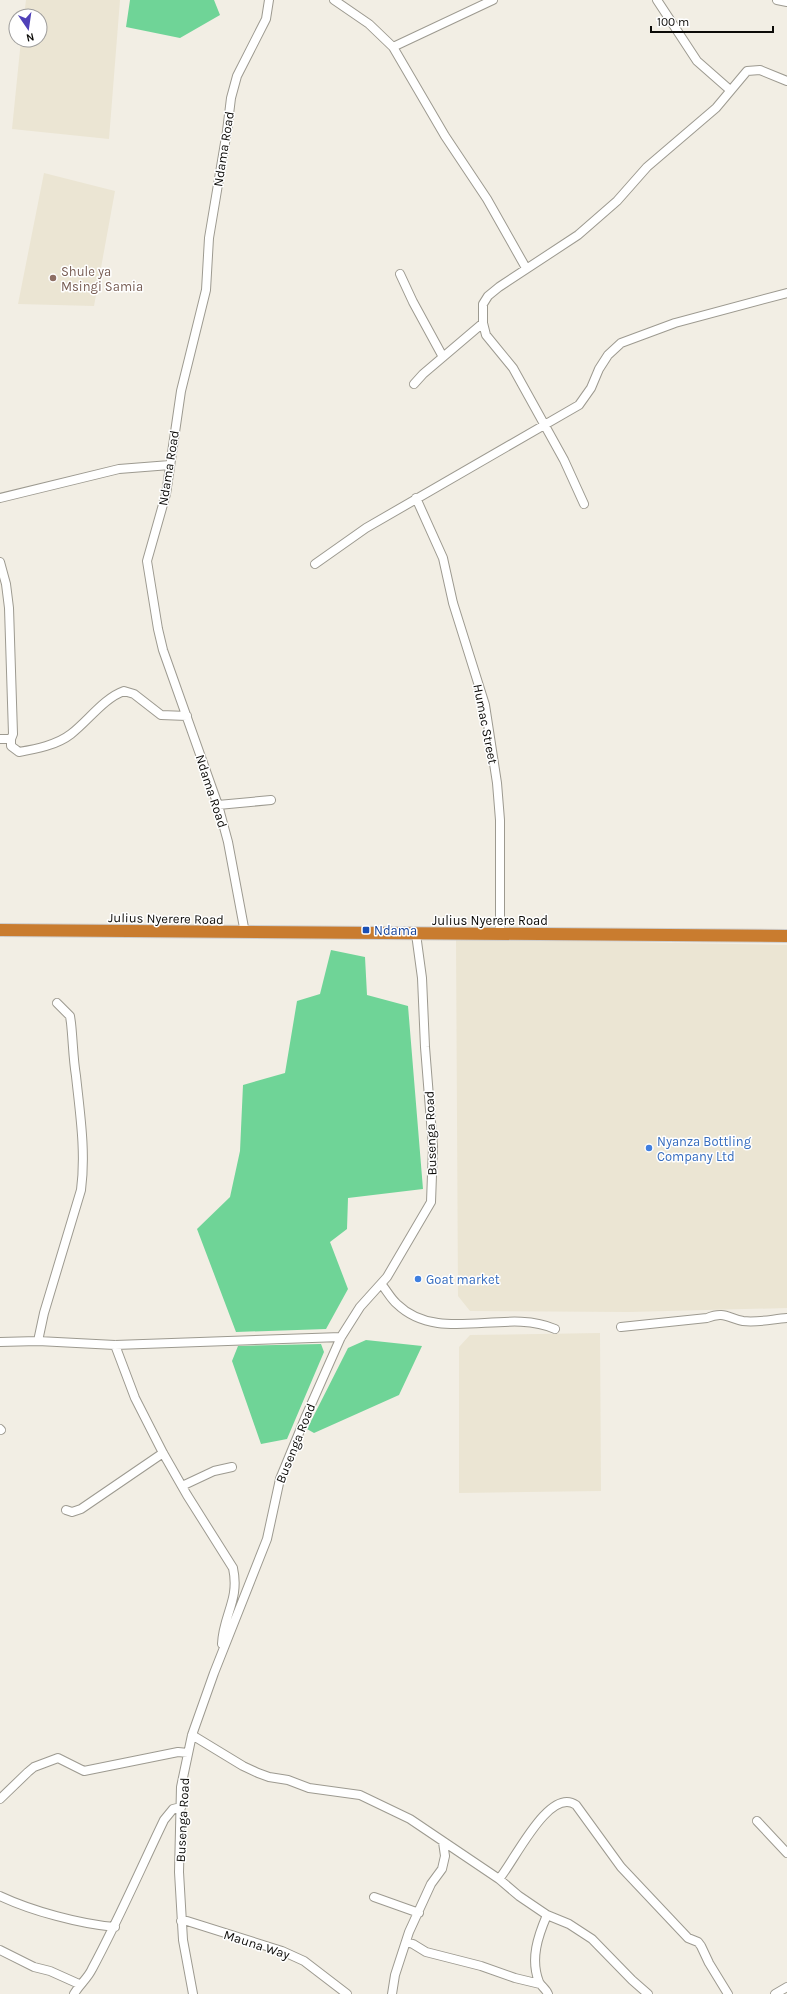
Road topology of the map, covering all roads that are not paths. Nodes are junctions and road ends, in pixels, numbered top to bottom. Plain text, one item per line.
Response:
1 (269, 0) edge
2 (334, 0) edge
3 (493, 0) edge
4 (658, 0) edge
5 (777, 0) edge
6 (787, 2) edge
7 (393, 47) junction
8 (787, 81) edge
9 (730, 90) junction
10 (526, 268) junction
11 (400, 274) dead end
12 (787, 293) edge
13 (483, 323) junction
14 (443, 357) junction
15 (414, 384) dead end
16 (545, 424) junction
17 (170, 464) junction
18 (0, 498) edge
19 (416, 498) junction
20 (584, 504) dead end
21 (0, 562) edge
22 (315, 564) dead end
23 (187, 716) junction
24 (0, 739) edge
25 (11, 739) junction
26 (272, 800) dead end
27 (218, 805) junction
28 (0, 930) edge
29 (245, 933) junction
30 (416, 934) junction
31 (500, 935) junction
32 (787, 936) edge
33 (57, 1003) dead end
34 (382, 1285) junction
35 (787, 1318) edge
36 (621, 1327) dead end
37 (554, 1329) dead end
38 (341, 1337) junction
39 (38, 1341) junction
40 (0, 1342) edge
41 (115, 1345) junction
42 (163, 1453) junction
43 (232, 1467) dead end
44 (182, 1486) junction
45 (66, 1510) dead end
46 (222, 1653) junction
47 (192, 1735) junction
48 (188, 1753) junction
49 (0, 1799) edge
50 (181, 1807) junction
51 (757, 1822) dead end
52 (442, 1842) junction
53 (787, 1853) edge
54 (499, 1879) junction
55 (0, 1896) edge
56 (374, 1898) dead end
57 (419, 1913) junction
58 (547, 1915) junction
59 (181, 1921) junction
60 (115, 1927) junction
61 (406, 1942) junction
62 (0, 1950) edge
63 (79, 1984) junction
64 (540, 1984) junction
65 (787, 1987) edge
66 (74, 1994) edge
67 (193, 1994) edge
68 (347, 1994) edge
69 (392, 1994) edge
70 (548, 1994) edge
71 (648, 1994) edge
72 (728, 1994) edge
73 (775, 1994) edge

1 - 17 street, Ndama Road
2 - 7 street
3 - 7 street
4 - 9 street
5 - 6 street
7 - 10 street
8 - 9 street
9 - 10 street
10 - 13 street
11 - 14 street
12 - 16 street
13 - 14 street
13 - 16 street
14 - 15 street
16 - 19 street
16 - 20 street
17 - 18 street
17 - 23 street, Ndama Road
19 - 22 street
19 - 31 street, Humac Street
21 - 25 street
23 - 25 street
23 - 27 street, Ndama Road
24 - 25 street
26 - 27 street
27 - 29 street, Ndama Road
28 - 29 highway, Julius Nyerere Road
29 - 30 highway, Julius Nyerere Road
30 - 31 highway, Julius Nyerere Road
30 - 34 street, Busenga Road
31 - 32 highway, Julius Nyerere Road
33 - 39 street
34 - 37 street
34 - 38 street, Busenga Road
35 - 36 street
38 - 41 street
38 - 46 street, Busenga Road
39 - 40 street
39 - 41 street
41 - 42 street
42 - 44 street
42 - 45 street
43 - 44 street
44 - 46 street
46 - 47 street, Busenga Road
47 - 48 street, Busenga Road
47 - 52 street
48 - 49 street
48 - 50 street, Busenga Road
50 - 59 street, Busenga Road
50 - 60 street
51 - 53 street
52 - 54 street
52 - 57 street
54 - 58 street
54 - 72 street
55 - 60 street
56 - 57 street
57 - 61 street
58 - 64 street
58 - 71 street
59 - 67 street, Busenga Road
59 - 68 street, Mauna Way
60 - 63 street
61 - 64 street
61 - 69 street
62 - 63 street
63 - 66 street
64 - 70 street
65 - 73 street

